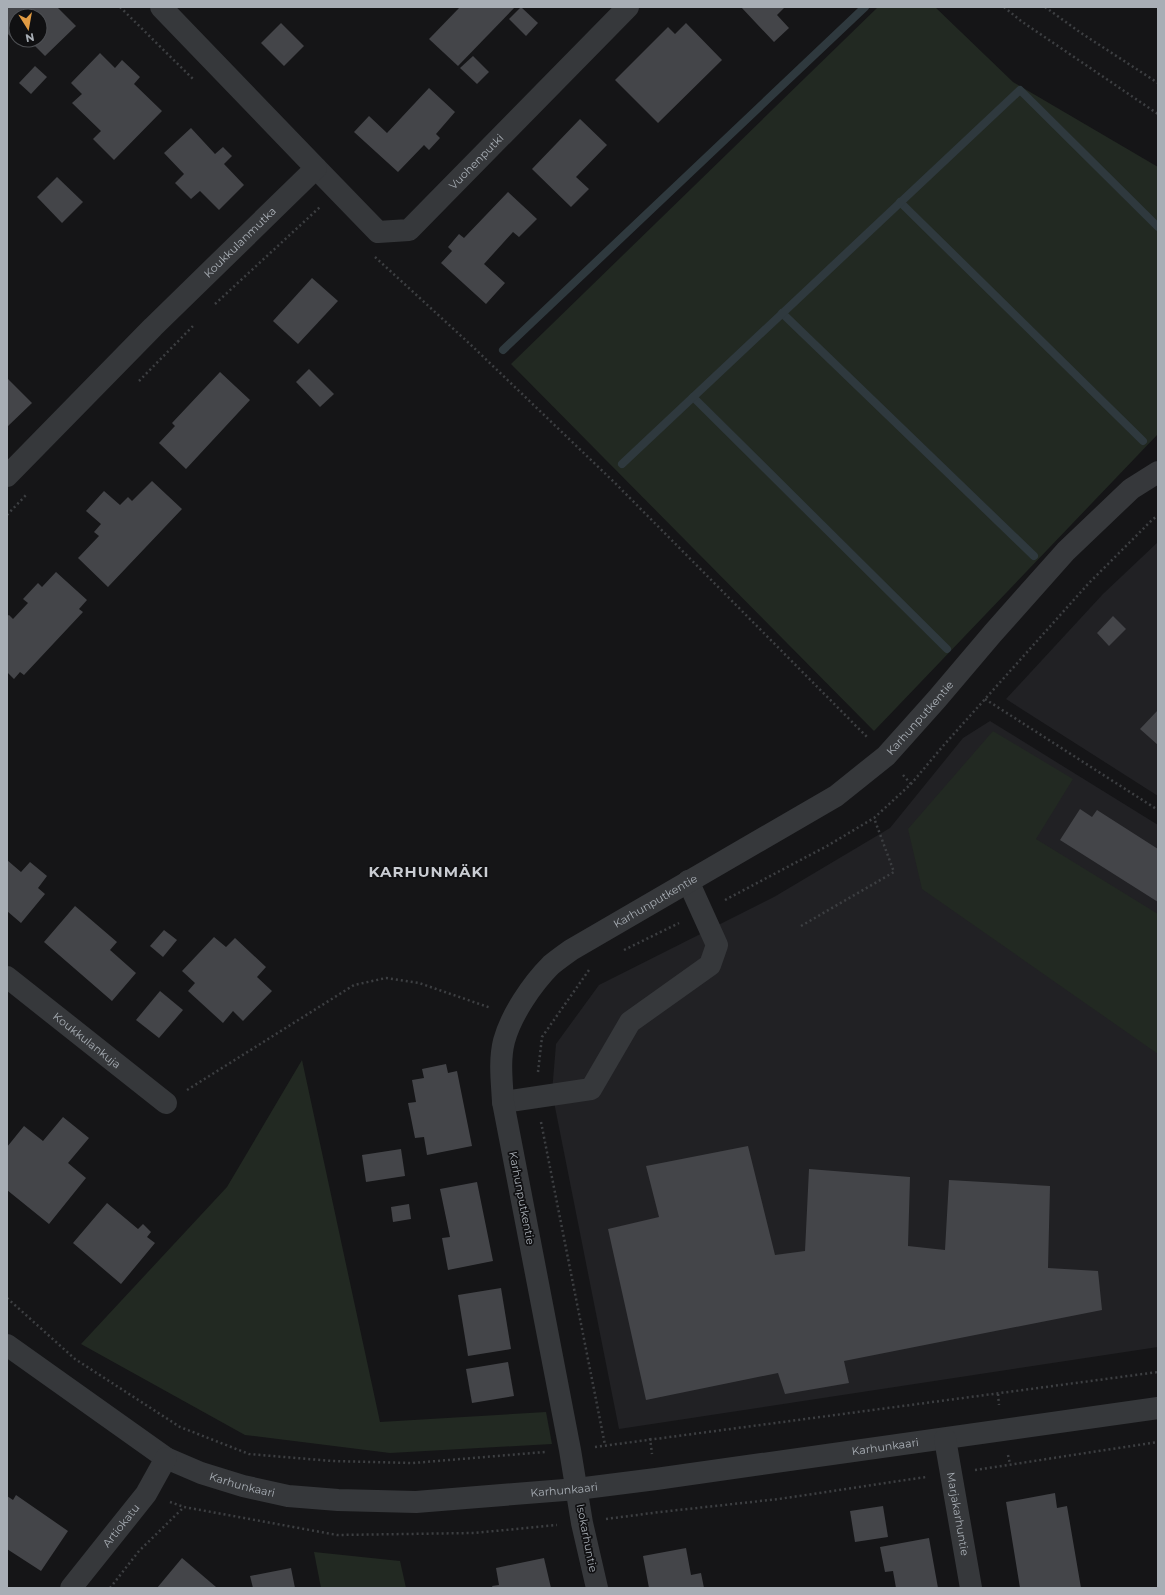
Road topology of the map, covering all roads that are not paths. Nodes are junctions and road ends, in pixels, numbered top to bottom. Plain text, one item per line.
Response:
1 (160, 7) edge
2 (628, 7) edge
3 (316, 168) junction
4 (1158, 472) edge
5 (7, 476) edge
6 (688, 882) junction
7 (7, 977) edge
8 (503, 1102) junction
9 (166, 1103) road end
10 (7, 1346) edge
11 (1158, 1408) edge
12 (945, 1439) junction
13 (166, 1458) junction
14 (577, 1489) junction
15 (71, 1588) edge
16 (597, 1588) edge
17 (971, 1588) edge

1 - 3 street
2 - 3 street, Vuohenputki
3 - 5 street, Koukkulanmutka
4 - 6 street, Karhunputkentie
6 - 8 street, Karhunputkentie
6 - 8 street
7 - 9 street, Koukkulankuja
8 - 14 street, Karhunputkentie
10 - 13 street, Karhunkaari
11 - 12 street, Karhunkaari
12 - 14 street, Karhunkaari
12 - 17 street, Marjakarhuntie
13 - 14 street, Karhunkaari
13 - 15 street, Artiokatu
14 - 16 street, Isokarhuntie

